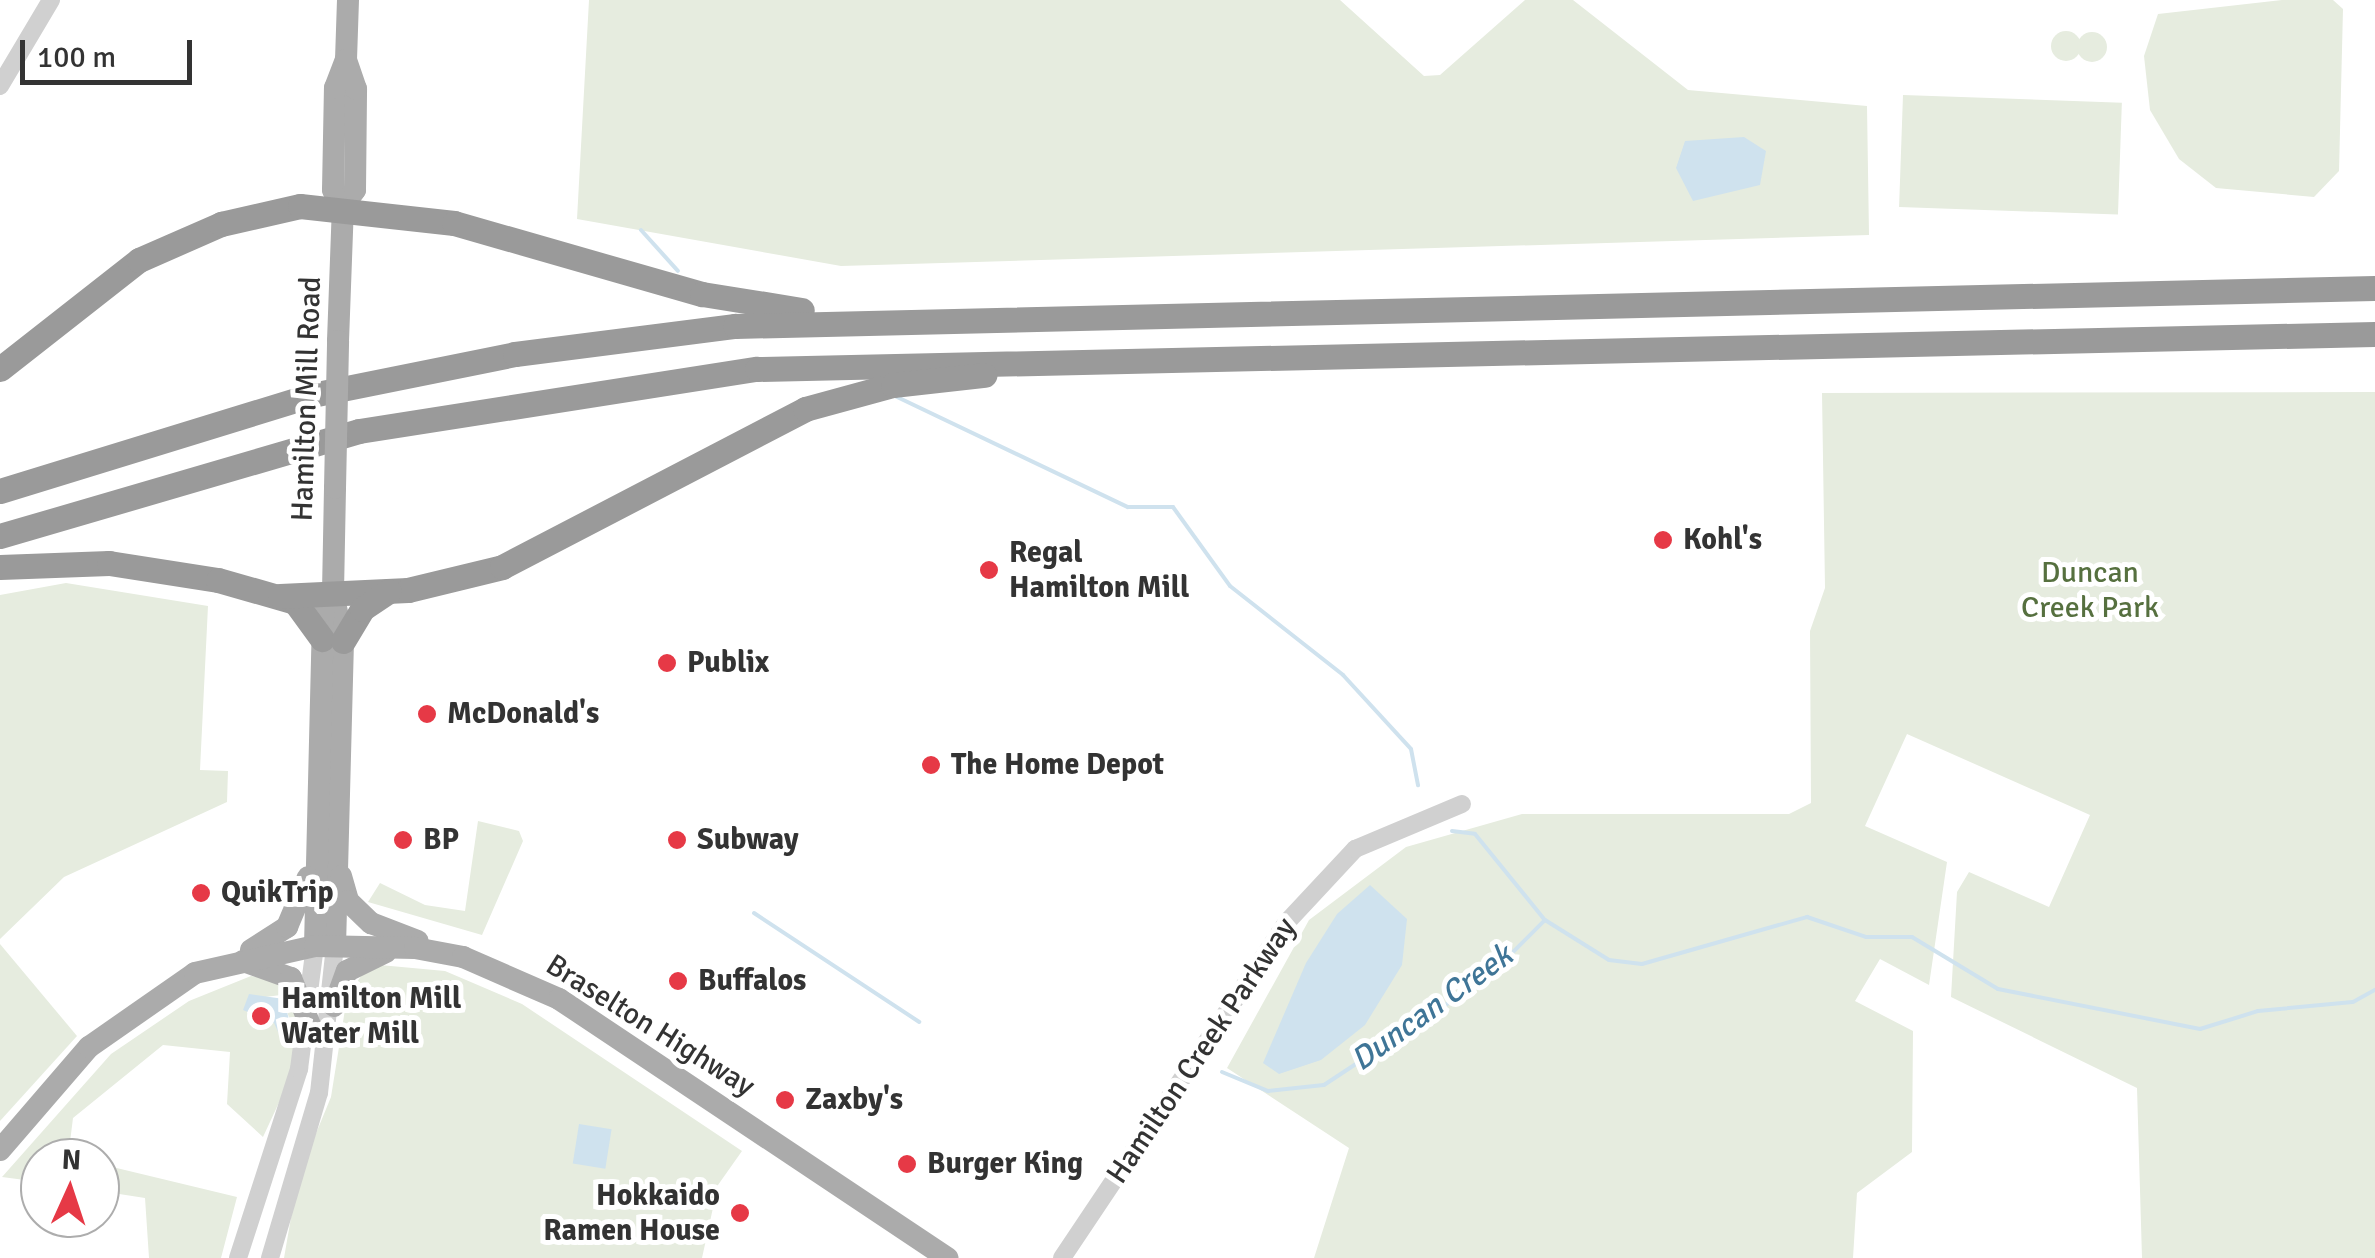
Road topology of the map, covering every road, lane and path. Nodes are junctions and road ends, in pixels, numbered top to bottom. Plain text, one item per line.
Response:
1 (51, 0) edge
2 (348, 0) edge
3 (0, 86) edge
4 (343, 208) junction
5 (2375, 288) edge
6 (846, 317) junction
7 (2375, 334) edge
8 (1223, 354) junction
9 (0, 368) edge
10 (0, 491) edge
11 (0, 536) edge
12 (0, 567) edge
13 (390, 591) junction
14 (333, 593) junction
15 (280, 596) junction
16 (332, 640) junction
17 (1462, 804) dead end
18 (318, 845) junction
19 (337, 863) junction
20 (325, 945) junction
21 (402, 947) junction
22 (463, 958) junction
23 (234, 959) junction
24 (334, 1006) junction
25 (310, 1025) junction
26 (0, 1150) edge
27 (238, 1258) edge
28 (270, 1258) edge
29 (948, 1258) edge
30 (1062, 1258) edge

1 - 3 street
2 - 4 main road, Hamilton Mill Road
4 - 6 highway
4 - 9 highway
4 - 14 main road, Hamilton Mill Road, bridge
5 - 6 highway
6 - 10 highway
7 - 8 highway
8 - 11 highway
8 - 13 highway
12 - 15 highway
13 - 14 highway
13 - 16 highway
14 - 15 highway
14 - 16 main road, Hamilton Mill Road
15 - 16 highway
16 - 18 main road, Hamilton Mill Road
16 - 19 main road, Hamilton Mill Road
17 - 30 street, Hamilton Creek Parkway
18 - 20 main road, Hamilton Mill Road
18 - 23 main road
19 - 20 main road, Hamilton Mill Road
19 - 22 main road
20 - 21 main road, Braselton Highway
20 - 23 main road, Braselton Highway
20 - 24 street
20 - 25 street
21 - 22 main road, Braselton Highway
21 - 24 main road
22 - 29 main road, Braselton Highway
23 - 25 main road
23 - 26 main road, Braselton Highway
24 - 28 street
25 - 27 street

